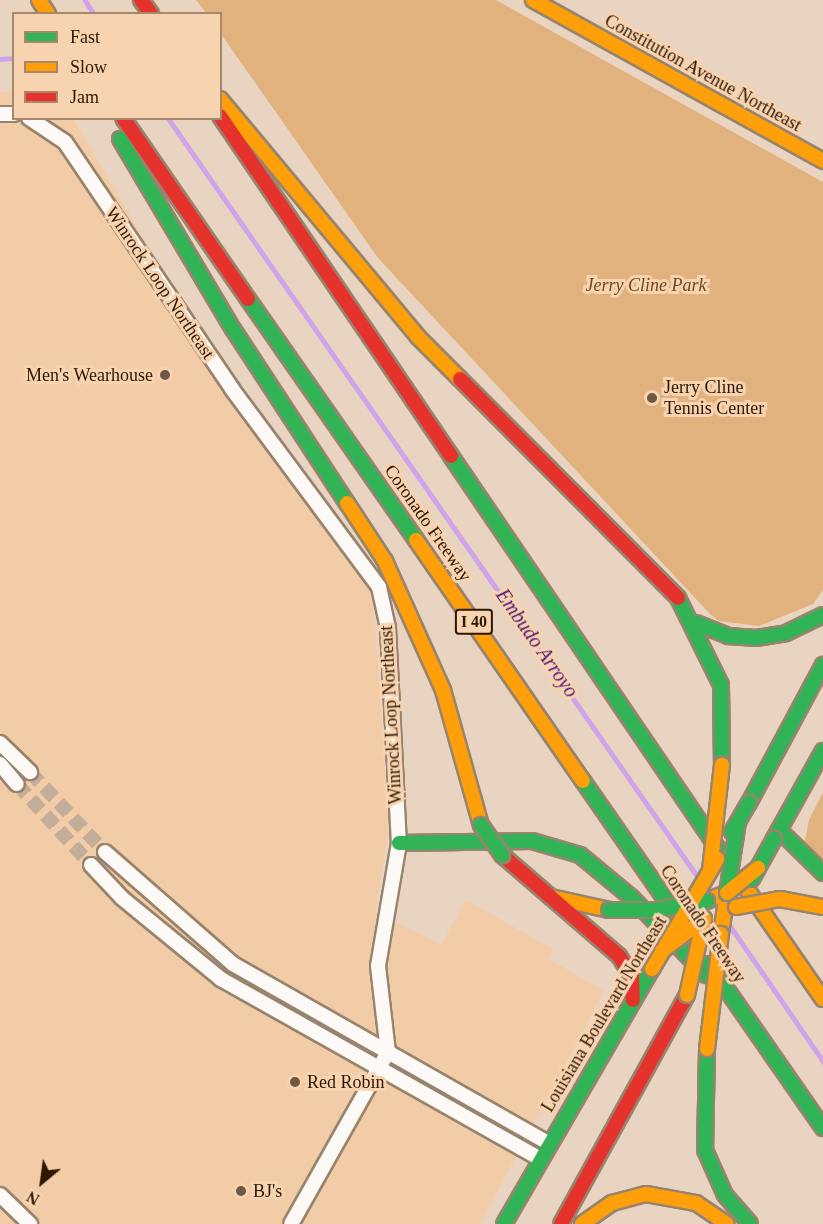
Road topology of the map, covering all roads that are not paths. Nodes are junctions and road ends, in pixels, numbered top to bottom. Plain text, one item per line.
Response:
1 (533, 0) edge
2 (222, 101) edge
3 (222, 119) edge
4 (32, 120) edge
5 (109, 120) edge
6 (124, 120) edge
7 (823, 160) edge
8 (823, 615) edge
9 (696, 623) junction
10 (823, 665) edge
11 (0, 743) edge
12 (823, 751) edge
13 (0, 764) edge
14 (30, 772) tunnel mouth
15 (17, 784) tunnel mouth
16 (738, 822) junction
17 (777, 834) junction
18 (399, 843) junction
19 (105, 852) tunnel mouth
20 (91, 865) tunnel mouth
21 (758, 868) junction
22 (710, 870) junction
23 (823, 873) edge
24 (727, 893) junction
25 (548, 896) junction
26 (707, 901) junction
27 (690, 905) junction
28 (823, 907) edge
29 (730, 909) junction
30 (704, 919) junction
31 (721, 934) junction
32 (662, 951) junction
33 (823, 999) edge
34 (633, 1000) junction
35 (684, 1002) junction
36 (743, 1013) junction
37 (388, 1052) junction
38 (377, 1070) junction
39 (823, 1128) edge
40 (548, 1143) junction
41 (540, 1159) junction
42 (0, 1195) edge
43 (30, 1224) edge
44 (291, 1224) edge
45 (504, 1224) edge
46 (561, 1224) edge
47 (582, 1224) edge
48 (727, 1224) edge
49 (750, 1224) edge

1 - 7 main road, Constitution Avenue Northeast
2 - 9 main road
3 - 33 main road
4 - 18 street, Winrock Loop Northeast
5 - 25 main road, bridge
6 - 36 main road, Coronado Freeway / I 40
8 - 9 main road
9 - 22 main road, bridge
10 - 16 main road, Louisiana Boulevard Northeast, bridge
11 - 14 street
12 - 17 main road
13 - 15 street
16 - 22 main road, Louisiana Boulevard Northeast, bridge
16 - 24 main road, bridge
17 - 21 main road, bridge
17 - 23 main road
18 - 36 main road
18 - 37 street, Winrock Loop Northeast
19 - 37 street
20 - 38 street
21 - 24 main road, bridge
21 - 29 main road, bridge
22 - 26 main road, bridge
22 - 27 main road, Louisiana Boulevard Northeast, bridge
24 - 26 main road
24 - 29 main road
25 - 27 main road, bridge
25 - 34 main road
26 - 27 main road, bridge
26 - 30 main road, bridge
27 - 32 main road, Louisiana Boulevard Northeast, bridge
28 - 29 main road, bridge
29 - 30 main road
29 - 31 main road
30 - 32 main road, bridge
30 - 35 main road, bridge
31 - 35 main road, bridge
31 - 49 main road, bridge
32 - 34 main road, Louisiana Boulevard Northeast, bridge
34 - 40 main road, Louisiana Boulevard Northeast
35 - 46 main road
36 - 39 main road, Coronado Freeway / I 40
37 - 38 street
37 - 40 street
38 - 41 street
38 - 44 street
40 - 41 main road, Louisiana Boulevard Northeast
41 - 45 main road, Louisiana Boulevard Northeast
42 - 43 street
47 - 48 main road

